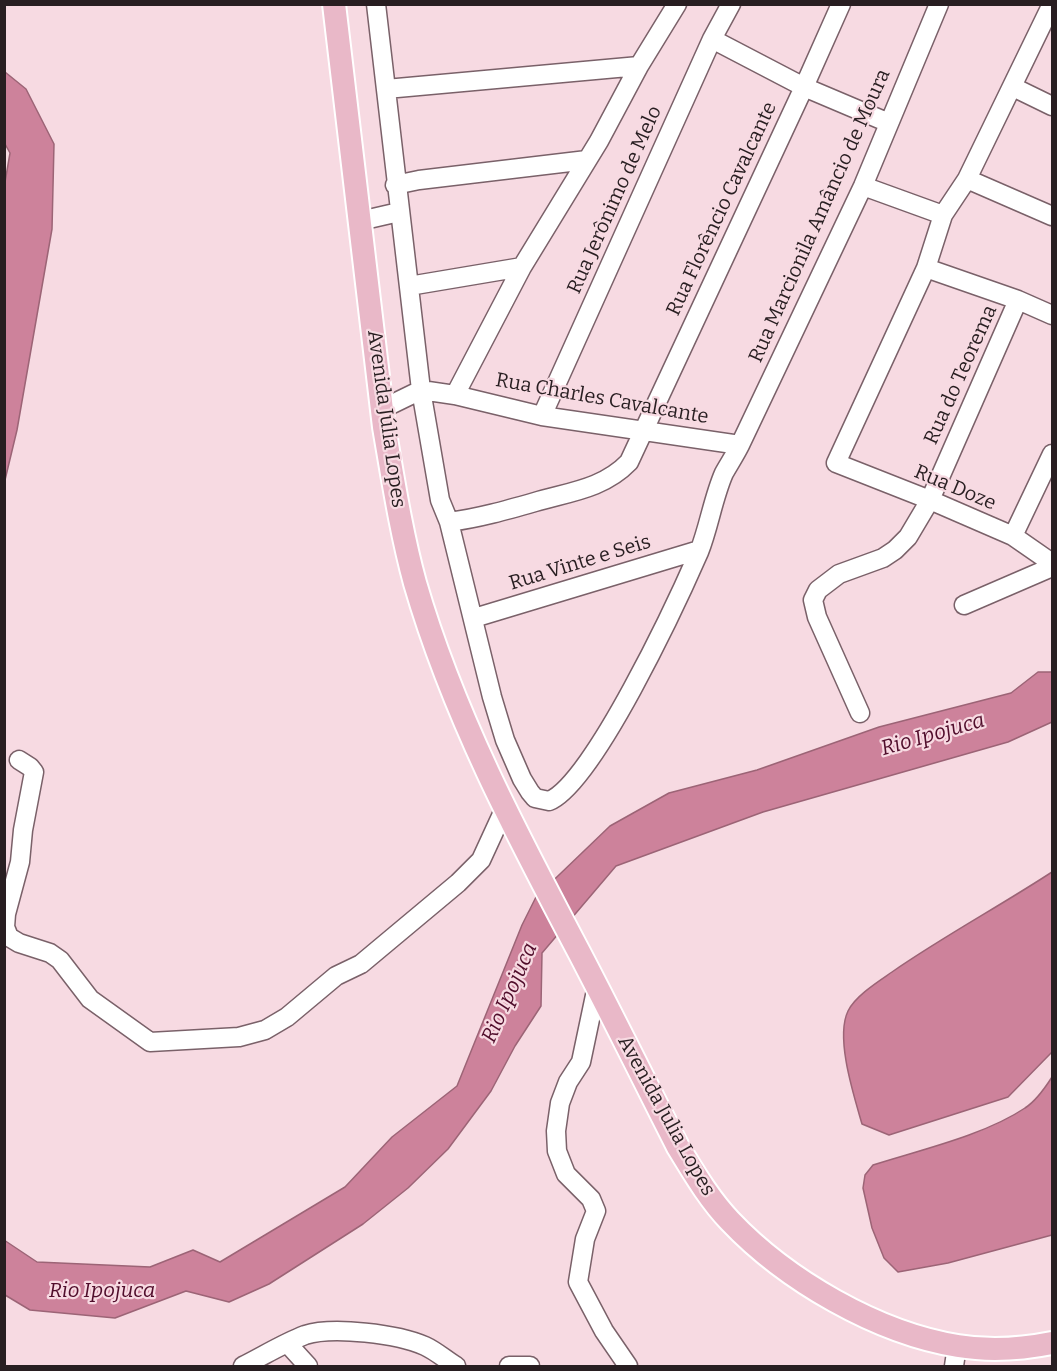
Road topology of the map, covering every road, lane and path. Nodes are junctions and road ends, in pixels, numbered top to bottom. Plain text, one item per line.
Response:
1 (334, 4) edge
2 (376, 4) edge
3 (677, 4) edge
4 (731, 4) edge
5 (841, 4) edge
6 (939, 4) edge
7 (1052, 4) edge
8 (712, 39) junction
9 (639, 66) junction
10 (804, 87) junction
11 (1013, 87) junction
12 (386, 89) junction
13 (1053, 106) edge
14 (889, 123) junction
15 (587, 160) junction
16 (967, 179) junction
17 (395, 185) junction
18 (863, 186) junction
19 (399, 212) junction
20 (942, 215) junction
21 (1053, 216) edge
22 (360, 221) junction
23 (522, 267) junction
24 (926, 268) junction
25 (409, 286) junction
26 (1018, 300) junction
27 (1053, 315) edge
28 (421, 390) junction
29 (455, 395) junction
30 (382, 409) junction
31 (542, 416) junction
32 (642, 431) junction
33 (740, 445) junction
34 (1053, 454) edge
35 (930, 500) junction
36 (449, 522) junction
37 (1013, 536) junction
38 (699, 550) junction
39 (1053, 565) edge
40 (964, 605) dead end
41 (474, 618) junction
42 (860, 713) dead end
43 (19, 760) dead end
44 (506, 813) junction
45 (594, 981) junction
46 (287, 1343) junction
47 (1053, 1343) edge
48 (956, 1356) edge
49 (243, 1366) edge
50 (308, 1366) edge
51 (456, 1366) edge
52 (509, 1366) edge
53 (530, 1366) edge
54 (628, 1366) edge

1 - 22 main road, Avenida Júlia Lopes
2 - 12 street
3 - 9 street
4 - 8 street, Rua Jerônimo de Melo
5 - 10 street, Rua Florêncio Cavalcante
6 - 14 street, Rua Marcionila Amâncio de Moura
7 - 11 street
8 - 10 street
8 - 31 street, Rua Jerônimo de Melo
9 - 12 street
9 - 15 street
10 - 14 street
10 - 32 street, Rua Florêncio Cavalcante
11 - 13 street
11 - 16 street
12 - 17 street
14 - 18 street, Rua Marcionila Amâncio de Moura
15 - 17 street
15 - 23 street
16 - 20 street
16 - 21 street
17 - 19 street
18 - 20 street
18 - 33 street, Rua Marcionila Amâncio de Moura
19 - 22 street
19 - 25 street
20 - 24 street
22 - 30 main road, Avenida Júlia Lopes
23 - 25 street
23 - 29 street
24 - 26 street
24 - 35 street, Rua Doze
25 - 28 street
26 - 27 street
26 - 35 street, Rua do Teorema
28 - 29 street, Rua Charles Cavalcante
28 - 30 street
28 - 36 street
29 - 31 street, Rua Charles Cavalcante
30 - 44 main road, Avenida Júlia Lopes
31 - 32 street, Rua Charles Cavalcante
32 - 33 street, Rua Charles Cavalcante
32 - 36 street, Rua Florêncio Cavalcante
33 - 38 street, Rua Marcionila Amâncio de Moura
34 - 37 street
35 - 37 street, Rua Doze
35 - 42 street, Rua do Teorema
36 - 41 street
37 - 39 street, Rua Doze
38 - 41 street, Rua Vinte e Seis
38 - 41 street, Rua Marcionila Amâncio de Moura
39 - 40 street
43 - 44 street
44 - 45 main road, Avenida Júlia Lopes
45 - 48 main road, Avenida Julia Lopes
45 - 54 street
46 - 49 street
46 - 50 street
46 - 51 street
47 - 48 main road, Avenida Julia Lopes
52 - 53 street

